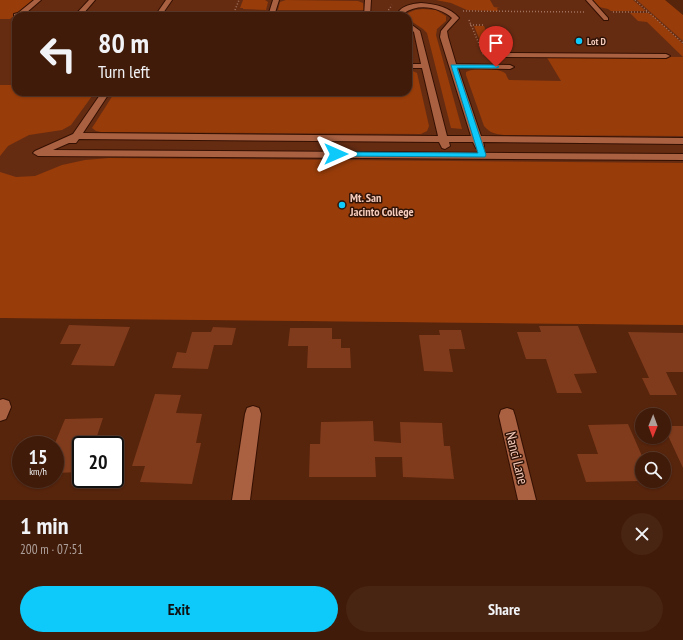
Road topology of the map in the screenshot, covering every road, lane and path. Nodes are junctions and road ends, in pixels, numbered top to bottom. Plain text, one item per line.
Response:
1 (38, 0) edge
2 (92, 0) edge
3 (169, 0) edge
4 (239, 0) edge
5 (276, 0) edge
6 (368, 0) edge
7 (589, 0) edge
8 (635, 0) edge
9 (423, 3) edge
10 (235, 10) dead end
11 (381, 11) dead end
12 (387, 11) dead end
13 (462, 11) dead end
14 (24, 12) edge
15 (81, 12) edge
16 (161, 12) edge
17 (272, 12) edge
18 (367, 12) edge
19 (401, 12) edge
20 (600, 12) junction
21 (648, 12) junction
22 (606, 19) dead end
23 (469, 20) dead end
24 (470, 25) junction
25 (484, 25) dead end
26 (412, 27) edge
27 (683, 43) edge
28 (504, 55) dead end
29 (666, 56) dead end
30 (489, 58) dead end
31 (412, 66) edge
32 (425, 66) junction
33 (453, 66) junction
34 (510, 67) dead end
35 (103, 96) edge
36 (76, 136) junction
37 (443, 140) junction
38 (477, 140) junction
39 (683, 141) edge
40 (64, 154) junction
41 (447, 155) junction
42 (482, 155) junction
43 (683, 157) edge
44 (253, 414) dead end
45 (507, 416) dead end
46 (241, 500) edge
47 (527, 500) edge

1 - 14 street
2 - 15 street
3 - 16 street
4 - 10 path
5 - 17 street
6 - 18 street
7 - 20 street
8 - 21 path
9 - 19 street
9 - 33 street
11 - 12 path
13 - 20 path
20 - 21 path
20 - 22 street
21 - 27 path
23 - 24 path
24 - 25 path
24 - 30 path
26 - 32 street
28 - 29 street
31 - 32 street
32 - 37 street
33 - 34 street
33 - 38 street
35 - 36 street
36 - 37 street
36 - 40 street
36 - 40 street
37 - 38 street
37 - 41 street
38 - 39 street
38 - 42 street
40 - 41 street
41 - 42 street
42 - 43 street
44 - 46 street
45 - 47 street, Nanci Lane

